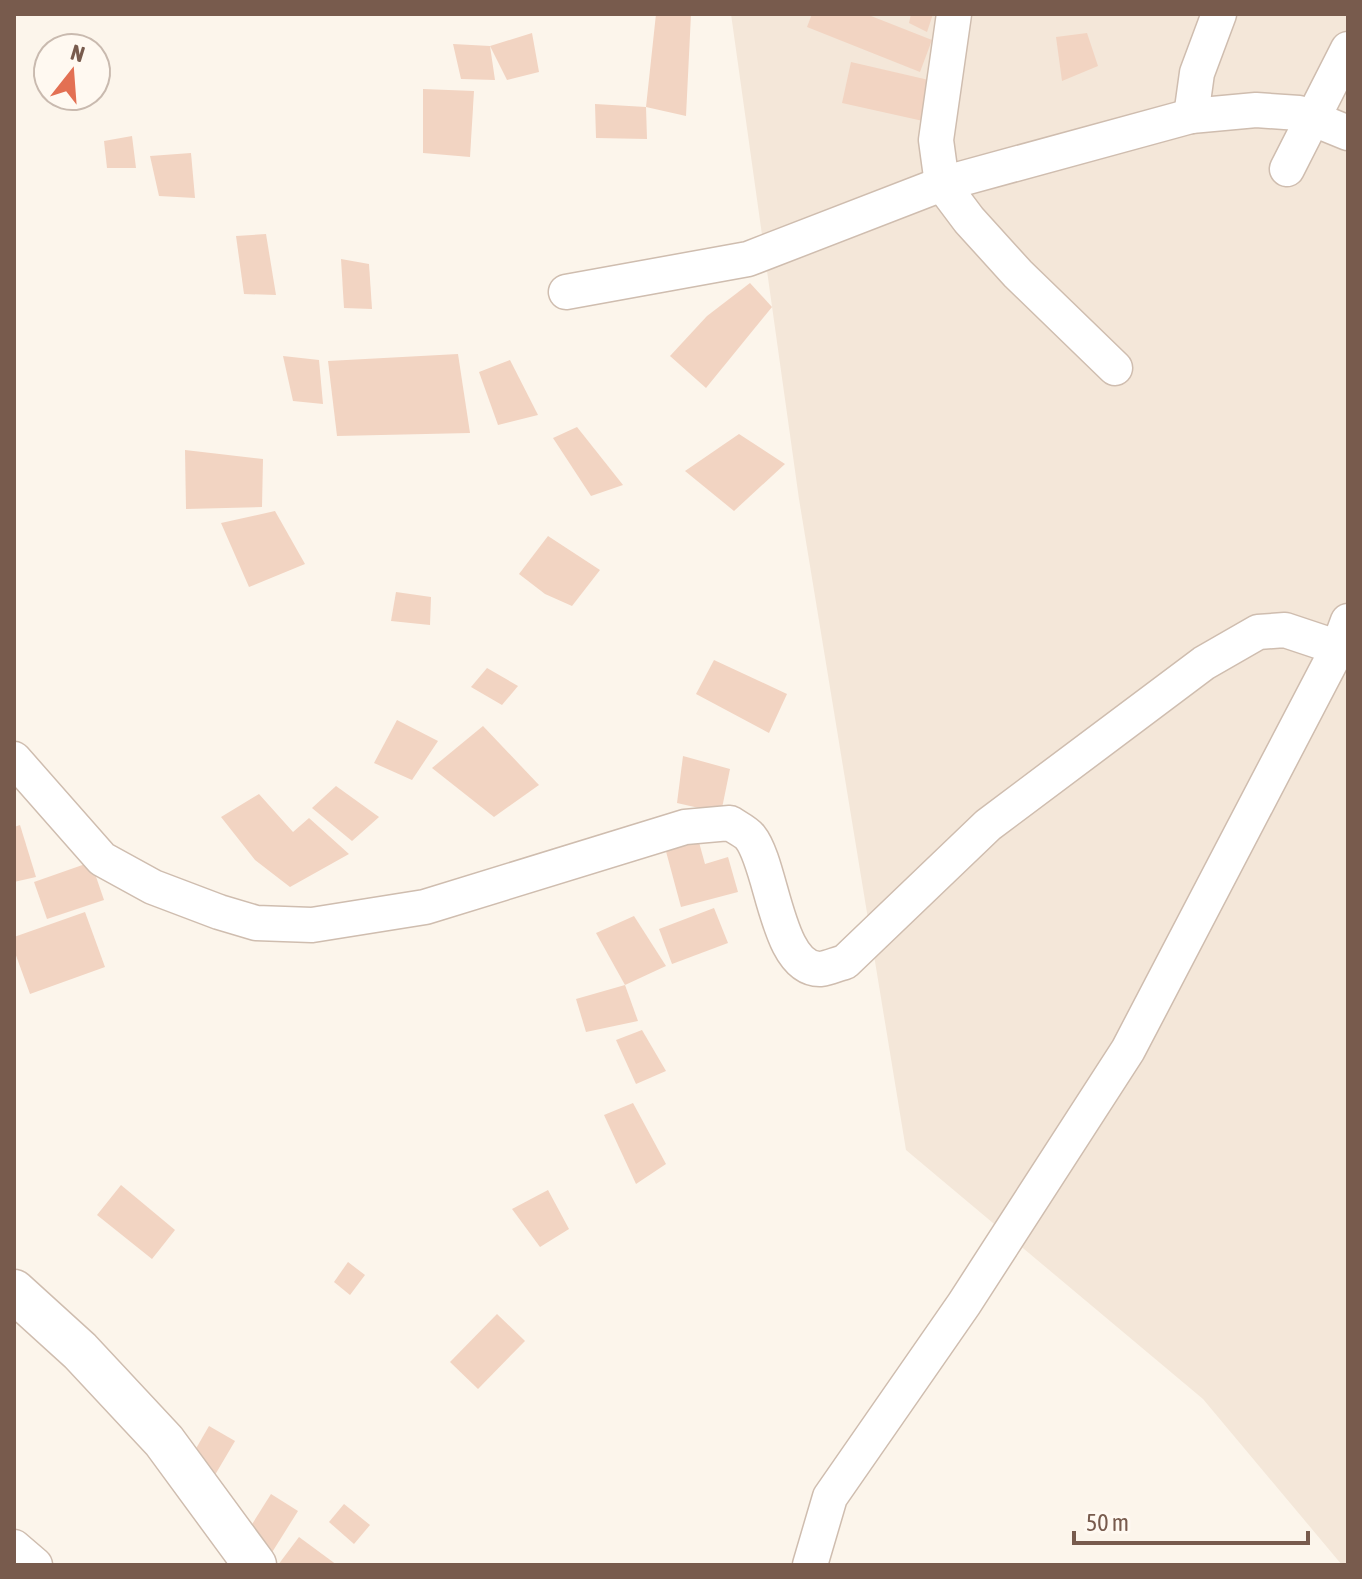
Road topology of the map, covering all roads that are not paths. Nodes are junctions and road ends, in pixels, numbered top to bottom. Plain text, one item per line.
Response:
1 (954, 14) edge
2 (1219, 14) edge
3 (1348, 49) edge
4 (1191, 116) junction
5 (1313, 118) junction
6 (1348, 133) edge
7 (1287, 169) dead end
8 (942, 184) junction
9 (566, 292) dead end
10 (1115, 368) dead end
11 (1345, 640) edge
12 (14, 759) edge
13 (14, 1291) edge
14 (14, 1547) edge
15 (35, 1565) edge
16 (255, 1565) edge
17 (810, 1565) edge

1 - 8 street
2 - 4 street
3 - 5 street
4 - 5 street
4 - 8 street
5 - 6 street
5 - 7 street
8 - 9 street
8 - 10 street
11 - 12 street
11 - 17 street
13 - 16 street
14 - 15 street

